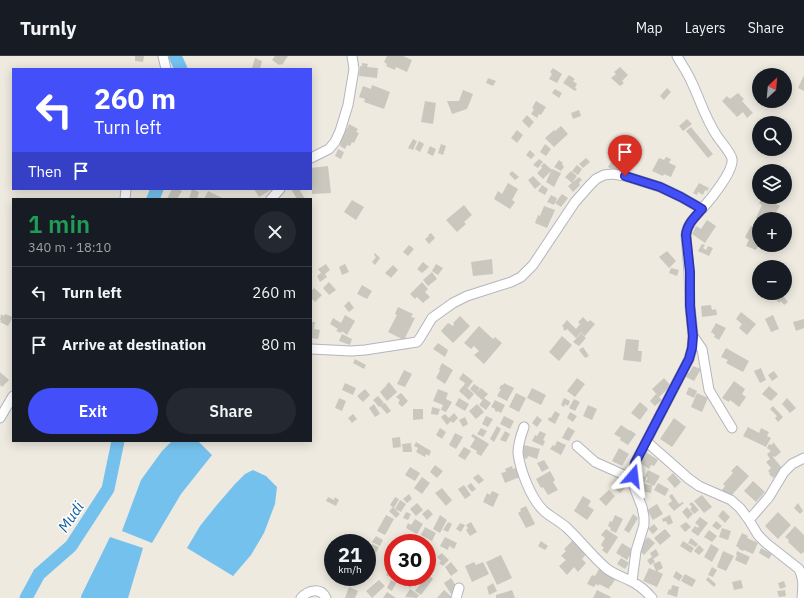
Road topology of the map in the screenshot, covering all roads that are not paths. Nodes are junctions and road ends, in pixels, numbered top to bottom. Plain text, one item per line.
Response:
1 (163, 56) edge
2 (352, 56) edge
3 (677, 56) edge
4 (166, 68) edge
5 (312, 158) edge
6 (279, 190) edge
7 (273, 198) edge
8 (702, 209) junction
9 (693, 336) junction
10 (312, 349) edge
11 (12, 398) edge
12 (0, 418) edge
13 (524, 427) dead end
14 (732, 428) dead end
15 (647, 442) junction
16 (577, 446) dead end
17 (804, 458) edge
18 (634, 481) junction
19 (749, 520) junction
20 (632, 581) junction
21 (459, 588) dead end
22 (301, 598) edge
23 (326, 598) edge
24 (456, 598) edge
25 (652, 598) edge
26 (802, 598) edge

1 - 4 street
2 - 5 street
3 - 8 street
6 - 7 street
8 - 9 street
8 - 10 street
9 - 14 street
9 - 15 street
11 - 12 street
13 - 20 street
15 - 18 street
15 - 19 street
16 - 18 street
17 - 19 street
18 - 20 street
19 - 26 street
20 - 25 street
21 - 24 street
22 - 23 street

